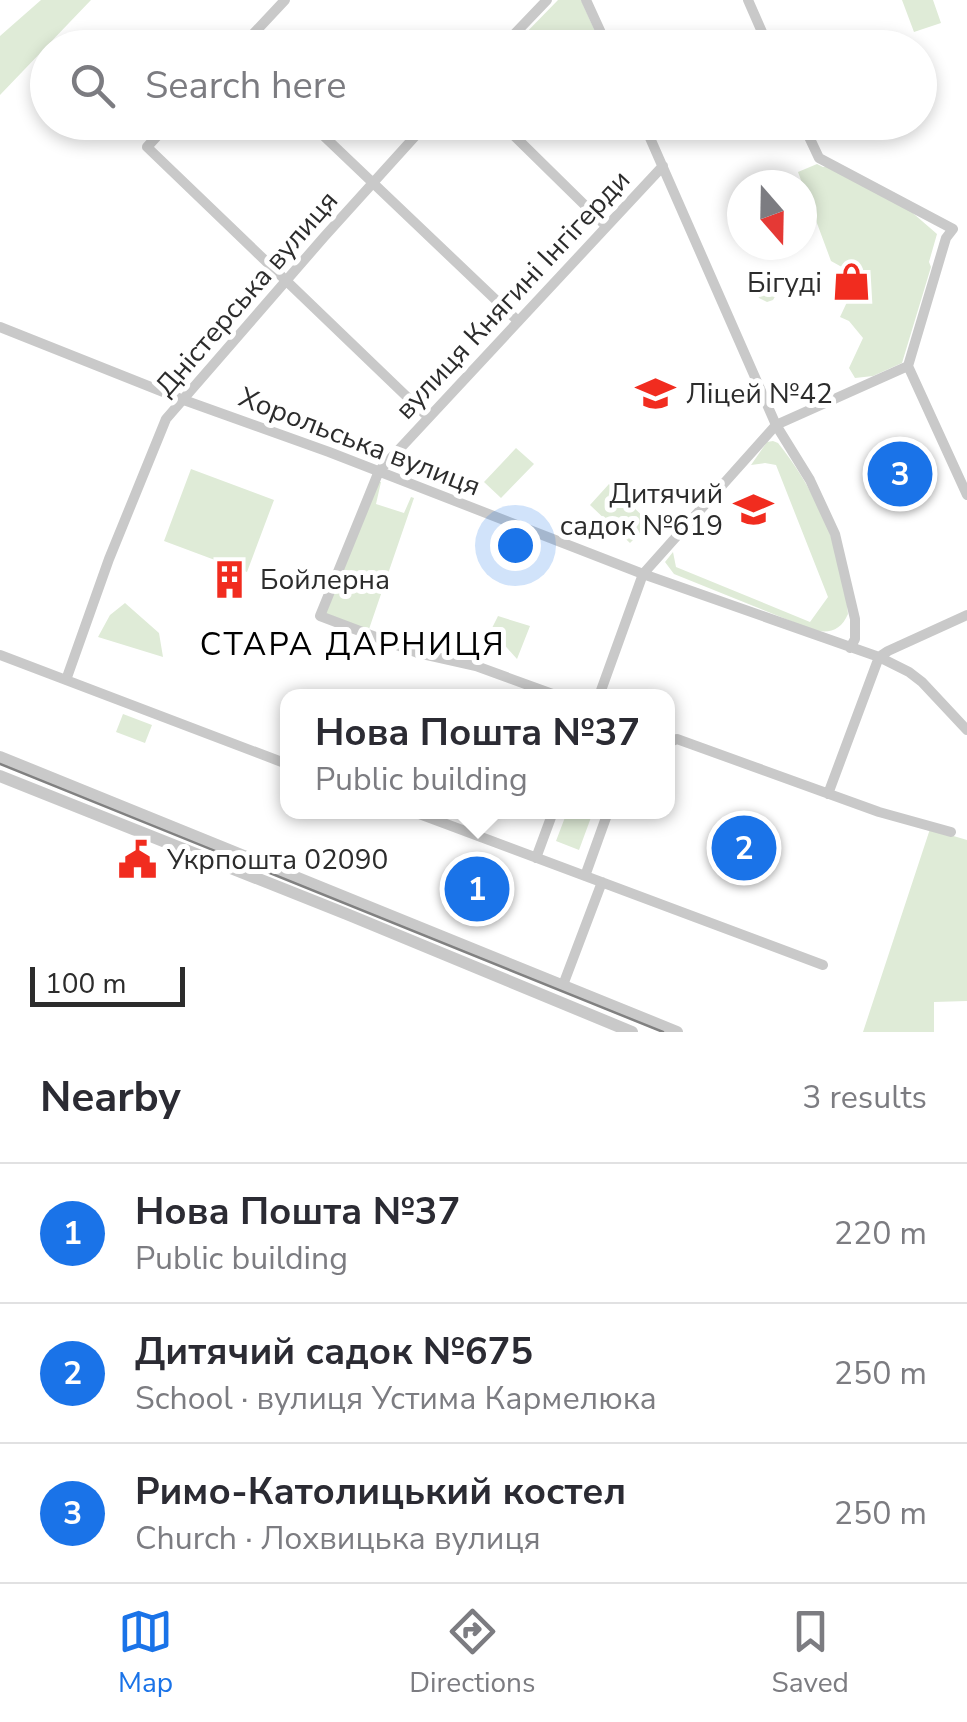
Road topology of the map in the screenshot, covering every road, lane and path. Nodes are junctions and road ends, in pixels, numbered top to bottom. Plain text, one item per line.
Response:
1 (285, 0) edge
2 (547, 0) edge
3 (586, 0) edge
4 (748, 0) edge
5 (257, 30) edge
6 (519, 30) edge
7 (600, 30) edge
8 (761, 30) edge
9 (154, 140) edge
10 (329, 140) edge
11 (412, 140) edge
12 (518, 140) edge
13 (651, 140) edge
14 (810, 140) edge
15 (663, 166) junction
16 (374, 183) junction
17 (967, 224) edge
18 (606, 226) junction
19 (953, 228) junction
20 (288, 281) junction
21 (518, 321) junction
22 (0, 326) edge
23 (908, 366) junction
24 (182, 399) junction
25 (428, 417) junction
26 (776, 424) junction
27 (378, 471) junction
28 (967, 495) edge
29 (643, 574) junction
30 (967, 615) edge
31 (850, 648) junction
32 (0, 654) edge
33 (879, 658) junction
34 (66, 680) junction
35 (539, 689) edge
36 (601, 689) edge
37 (967, 730) edge
38 (675, 740) edge
39 (0, 758) edge
40 (280, 761) edge
41 (0, 776) edge
42 (828, 794) junction
43 (433, 819) edge
44 (551, 819) edge
45 (605, 819) edge
46 (950, 832) dead end
47 (536, 858) junction
48 (585, 876) junction
49 (602, 882) junction
50 (823, 965) dead end
51 (563, 985) junction
52 (632, 1032) edge
53 (677, 1032) edge

1 - 5 street
2 - 6 street
3 - 7 street
4 - 8 street
9 - 20 street
10 - 16 street
11 - 16 street, Дністерська вулиця
12 - 18 street
13 - 15 street
14 - 19 street
15 - 18 street, вулиця Княгині Інгігерди
15 - 26 street
16 - 20 street, Дністерська вулиця
16 - 21 street
17 - 19 street
18 - 21 street, вулиця Княгині Інгігерди
19 - 23 street
20 - 24 street, Дністерська вулиця
20 - 25 street
21 - 25 street, вулиця Княгині Інгігерди
22 - 24 street, Хорольська вулиця
23 - 26 street
23 - 28 street
24 - 27 street, Хорольська вулиця
24 - 34 street, Дністерська вулиця
25 - 27 street, вулиця Княгині Інгігерди
26 - 29 street
26 - 31 street
27 - 29 street, Хорольська вулиця
27 - 35 street, вулиця Княгині Інгігерди
29 - 31 street, Хорольська вулиця
29 - 36 street
30 - 33 street
31 - 33 street, Хорольська вулиця
32 - 34 street
33 - 37 street, Хорольська вулиця
33 - 42 street
34 - 40 street
38 - 42 street
39 - 51 street
41 - 52 street
42 - 46 street
43 - 47 street
44 - 47 street
45 - 48 street
47 - 48 street
48 - 49 street
49 - 50 street
49 - 51 street
51 - 53 street

